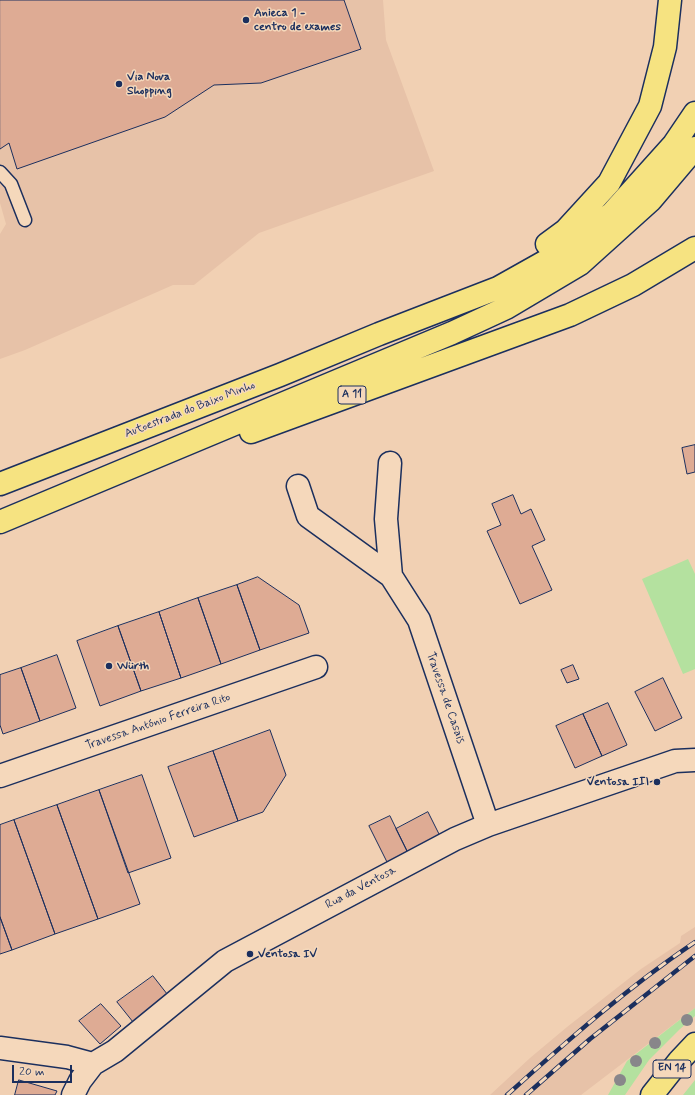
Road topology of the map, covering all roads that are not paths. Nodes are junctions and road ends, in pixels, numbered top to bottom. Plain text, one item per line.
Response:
1 (670, 0) edge
2 (695, 113) edge
3 (695, 148) edge
4 (0, 172) edge
5 (25, 220) dead end
6 (695, 248) edge
7 (379, 334) junction
8 (390, 463) dead end
9 (0, 484) edge
10 (298, 486) dead end
11 (0, 523) edge
12 (391, 576) junction
13 (316, 667) dead end
14 (695, 760) edge
15 (0, 776) edge
16 (488, 825) junction
17 (695, 1044) edge
18 (0, 1048) edge
19 (93, 1064) junction
20 (73, 1095) edge
21 (652, 1095) edge

1 - 7 main road
2 - 7 main road
3 - 11 main road
4 - 5 lane
6 - 11 main road, A 11
7 - 9 main road, Autoestrada do Baixo Minho
8 - 12 street, Travessa de Casais
10 - 12 street, Travessa de Casais
12 - 16 street, Travessa de Casais
13 - 15 street, Travessa António Ferreira Rito
14 - 16 street, Rua da Ventosa
16 - 19 street, Rua da Ventosa
17 - 21 main road, EN 14
18 - 19 street
19 - 20 street, Rua da Ventosa

